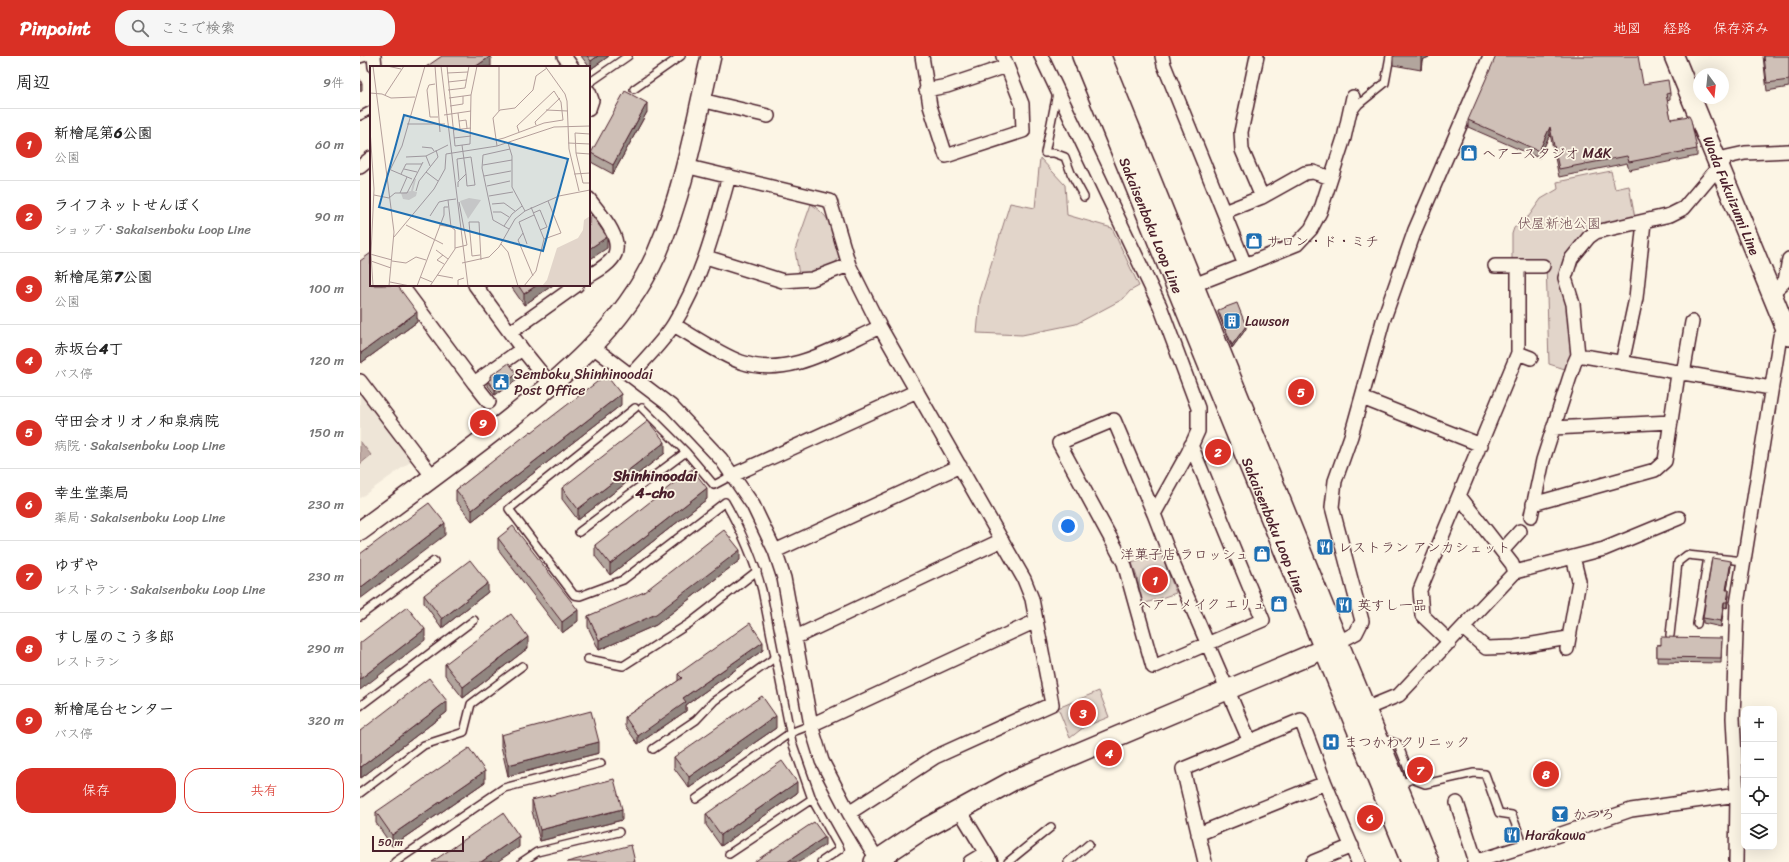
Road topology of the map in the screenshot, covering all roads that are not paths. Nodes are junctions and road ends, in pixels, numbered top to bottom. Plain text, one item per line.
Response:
1 (370, 56) edge
2 (564, 56) edge
3 (628, 56) edge
4 (680, 56) edge
5 (712, 56) edge
6 (922, 56) edge
7 (1040, 56) edge
8 (1082, 56) edge
9 (1101, 56) edge
10 (1162, 56) edge
11 (1257, 56) edge
12 (1390, 56) edge
13 (1490, 56) edge
14 (1674, 56) edge
15 (360, 59) edge
16 (1005, 61) edge
17 (571, 66) edge
18 (590, 82) edge
19 (634, 89) dead end
20 (926, 90) junction
21 (1057, 93) junction
22 (590, 95) edge
23 (1353, 97) dead end
24 (701, 100) junction
25 (590, 106) edge
26 (370, 111) edge
27 (1351, 115) junction
28 (360, 116) edge
29 (768, 116) dead end
30 (1789, 151) edge
31 (370, 159) edge
32 (1719, 164) junction
33 (685, 166) junction
34 (360, 167) edge
35 (729, 176) junction
36 (1331, 178) junction
37 (1262, 197) junction
38 (1084, 198) dead end
39 (590, 200) edge
40 (1224, 212) junction
41 (1644, 222) junction
42 (706, 257) junction
43 (1789, 259) edge
44 (849, 265) junction
45 (1245, 265) junction
46 (1495, 266) dead end
47 (1543, 266) dead end
48 (1518, 267) junction
49 (590, 275) edge
50 (402, 286) edge
51 (476, 286) edge
52 (576, 286) edge
53 (1186, 288) junction
54 (1772, 293) junction
55 (1692, 322) dead end
56 (674, 325) junction
57 (880, 327) junction
58 (511, 332) junction
59 (1788, 332) edge
60 (593, 346) junction
61 (522, 349) junction
62 (1518, 353) junction
63 (1578, 355) junction
64 (1531, 358) dead end
65 (1622, 363) junction
66 (1681, 374) junction
67 (631, 375) junction
68 (360, 381) edge
69 (474, 383) junction
70 (552, 386) junction
71 (1771, 388) junction
72 (917, 391) junction
73 (1362, 398) junction
74 (489, 402) dead end
75 (1671, 422) junction
76 (1553, 428) junction
77 (1192, 445) junction
78 (1481, 445) junction
79 (686, 452) junction
80 (960, 466) junction
81 (733, 475) junction
82 (433, 478) junction
83 (1460, 497) junction
84 (1154, 514) junction
85 (1680, 518) dead end
86 (360, 531) edge
87 (1520, 531) dead end
88 (579, 532) dead end
89 (1002, 540) junction
90 (775, 551) junction
91 (1502, 551) junction
92 (1708, 557) junction
93 (1572, 558) junction
94 (1744, 561) junction
95 (434, 562) dead end
96 (757, 570) junction
97 (1515, 572) junction
98 (360, 616) edge
99 (474, 620) dead end
100 (1036, 621) junction
101 (1697, 624) dead end
102 (1464, 628) junction
103 (1670, 635) dead end
104 (796, 637) junction
105 (1450, 642) junction
106 (1207, 644) junction
107 (1331, 646) junction
108 (776, 657) junction
109 (588, 659) dead end
110 (522, 666) dead end
111 (1228, 689) junction
112 (360, 706) edge
113 (1365, 709) junction
114 (811, 725) junction
115 (790, 733) junction
116 (1250, 742) junction
117 (652, 750) dead end
118 (601, 763) dead end
119 (1404, 782) junction
120 (1325, 783) junction
121 (360, 793) edge
122 (1737, 795) junction
123 (812, 799) junction
124 (696, 800) dead end
125 (1457, 803) dead end
126 (960, 809) junction
127 (849, 813) junction
128 (1051, 827) dead end
129 (619, 832) dead end
130 (1198, 834) junction
131 (1089, 844) dead end
132 (1352, 846) junction
133 (1524, 846) junction
134 (729, 854) dead end
135 (988, 858) edge
136 (876, 861) edge
137 (395, 862) edge
138 (522, 862) edge
139 (821, 862) edge
140 (970, 862) edge
141 (1008, 862) edge
142 (1068, 862) edge
143 (1205, 862) edge
144 (1313, 862) edge
145 (1358, 862) edge
146 (1411, 862) edge
147 (1429, 862) edge
148 (1475, 862) edge
149 (1736, 862) edge

1 - 15 lane
2 - 17 street
3 - 18 lane
4 - 19 lane
5 - 24 main road
6 - 20 street
7 - 21 street
8 - 53 main road, Sakaisenboku Loop Line
9 - 53 main road, Sakaisenboku Loop Line
10 - 40 street
11 - 37 street
12 - 27 lane
13 - 73 street
14 - 32 main road, Wada Fukuizumi Line
16 - 20 street
16 - 20 street
21 - 38 lane
21 - 77 street
22 - 25 street
23 - 27 street
24 - 29 street
24 - 33 main road
26 - 28 lane
27 - 36 street
30 - 32 street
31 - 34 street
32 - 41 street
32 - 54 main road, Wada Fukuizumi Line
33 - 35 street
33 - 60 main road
35 - 42 street
35 - 44 street
36 - 37 street
36 - 45 street
37 - 40 street
39 - 49 street
40 - 45 street
41 - 63 street
41 - 65 street
42 - 44 street
42 - 56 street
43 - 54 street
44 - 57 street
45 - 53 street
46 - 48 street
47 - 48 street
48 - 62 street
50 - 69 street
51 - 58 street
52 - 58 street
53 - 107 main road, Sakaisenboku Loop Line
54 - 59 main road, Wada Fukuizumi Line
55 - 66 street
56 - 57 street
56 - 67 street
57 - 72 street
58 - 61 street
59 - 71 street
60 - 67 street
60 - 70 main road
61 - 69 street
61 - 70 street
62 - 64 street
62 - 78 street
63 - 65 street
63 - 76 street
65 - 66 street
66 - 71 street
66 - 75 street
67 - 81 street
68 - 82 street
69 - 74 street
70 - 82 main road
71 - 94 street
72 - 80 street
72 - 81 street
73 - 78 street
73 - 107 street
75 - 76 street
75 - 76 street
77 - 84 street
77 - 106 street
78 - 83 street
79 - 81 lane
79 - 88 lane
79 - 96 lane
80 - 89 street
80 - 90 street
81 - 90 street
82 - 86 main road
83 - 91 street
83 - 105 street
84 - 106 street
84 - 106 street
85 - 93 street
87 - 91 street
89 - 100 street
89 - 104 street
90 - 104 street
91 - 97 street
92 - 94 lane
92 - 101 lane
92 - 103 lane
93 - 97 street
93 - 102 street
94 - 122 street
95 - 98 lane
96 - 108 lane
96 - 109 lane
97 - 102 street
99 - 112 lane
100 - 114 street
100 - 127 street
102 - 105 street
104 - 114 street
105 - 113 street
106 - 111 street
107 - 111 main road
107 - 113 main road, Sakaisenboku Loop Line
107 - 146 main road, Sakaisenboku Loop Line
108 - 115 lane
108 - 117 lane
110 - 121 lane
111 - 116 street
111 - 126 main road
113 - 119 main road, Sakaisenboku Loop Line
114 - 115 lane
114 - 127 street
115 - 123 lane
115 - 124 lane
116 - 120 street
116 - 130 street
118 - 137 lane
119 - 133 lane
119 - 147 main road, Sakaisenboku Loop Line
120 - 130 street
120 - 132 street
122 - 133 street
122 - 149 street
123 - 134 lane
123 - 139 lane
125 - 148 street
126 - 135 street
126 - 136 main road
127 - 136 street
128 - 141 lane
129 - 138 lane
130 - 143 street
131 - 142 lane
132 - 144 street
132 - 145 street
133 - 148 street
135 - 140 street

